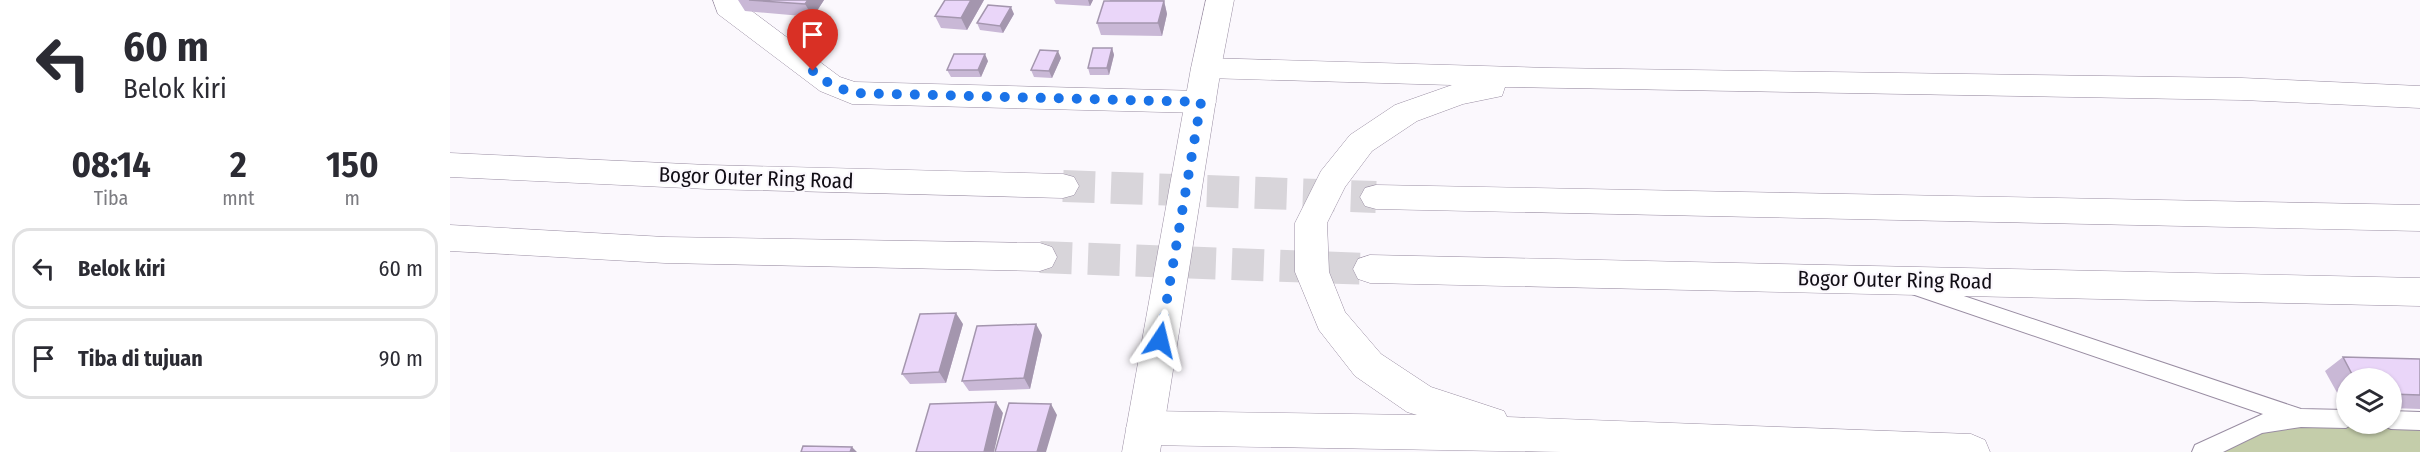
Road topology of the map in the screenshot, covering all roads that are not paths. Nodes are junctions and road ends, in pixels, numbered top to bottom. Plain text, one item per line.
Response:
1 (727, 0) edge
2 (1220, 0) edge
3 (1206, 68) junction
4 (1551, 78) junction
5 (2420, 98) edge
6 (1201, 102) junction
7 (450, 165) edge
8 (1063, 186) tunnel mouth
9 (1376, 197) tunnel mouth
10 (2420, 218) edge
11 (450, 238) edge
12 (1041, 257) tunnel mouth
13 (1370, 268) tunnel mouth
14 (1892, 280) junction
15 (2420, 292) edge
16 (2301, 418) junction
17 (2336, 419) edge
18 (2402, 420) edge
19 (2420, 421) edge
20 (1570, 435) junction
21 (1143, 440) edge
22 (1971, 452) edge
23 (2202, 452) edge

1 - 6 main road
2 - 3 main road
3 - 4 main road
3 - 6 main road
4 - 5 main road
4 - 20 main road
6 - 21 main road
7 - 8 main road, Bogor Outer Ring Road
9 - 10 main road
11 - 12 main road
13 - 14 main road, Bogor Outer Ring Road
14 - 15 main road, Bogor Outer Ring Road
14 - 16 lane
16 - 17 lane
16 - 23 lane
18 - 19 lane
20 - 21 main road
20 - 22 main road

